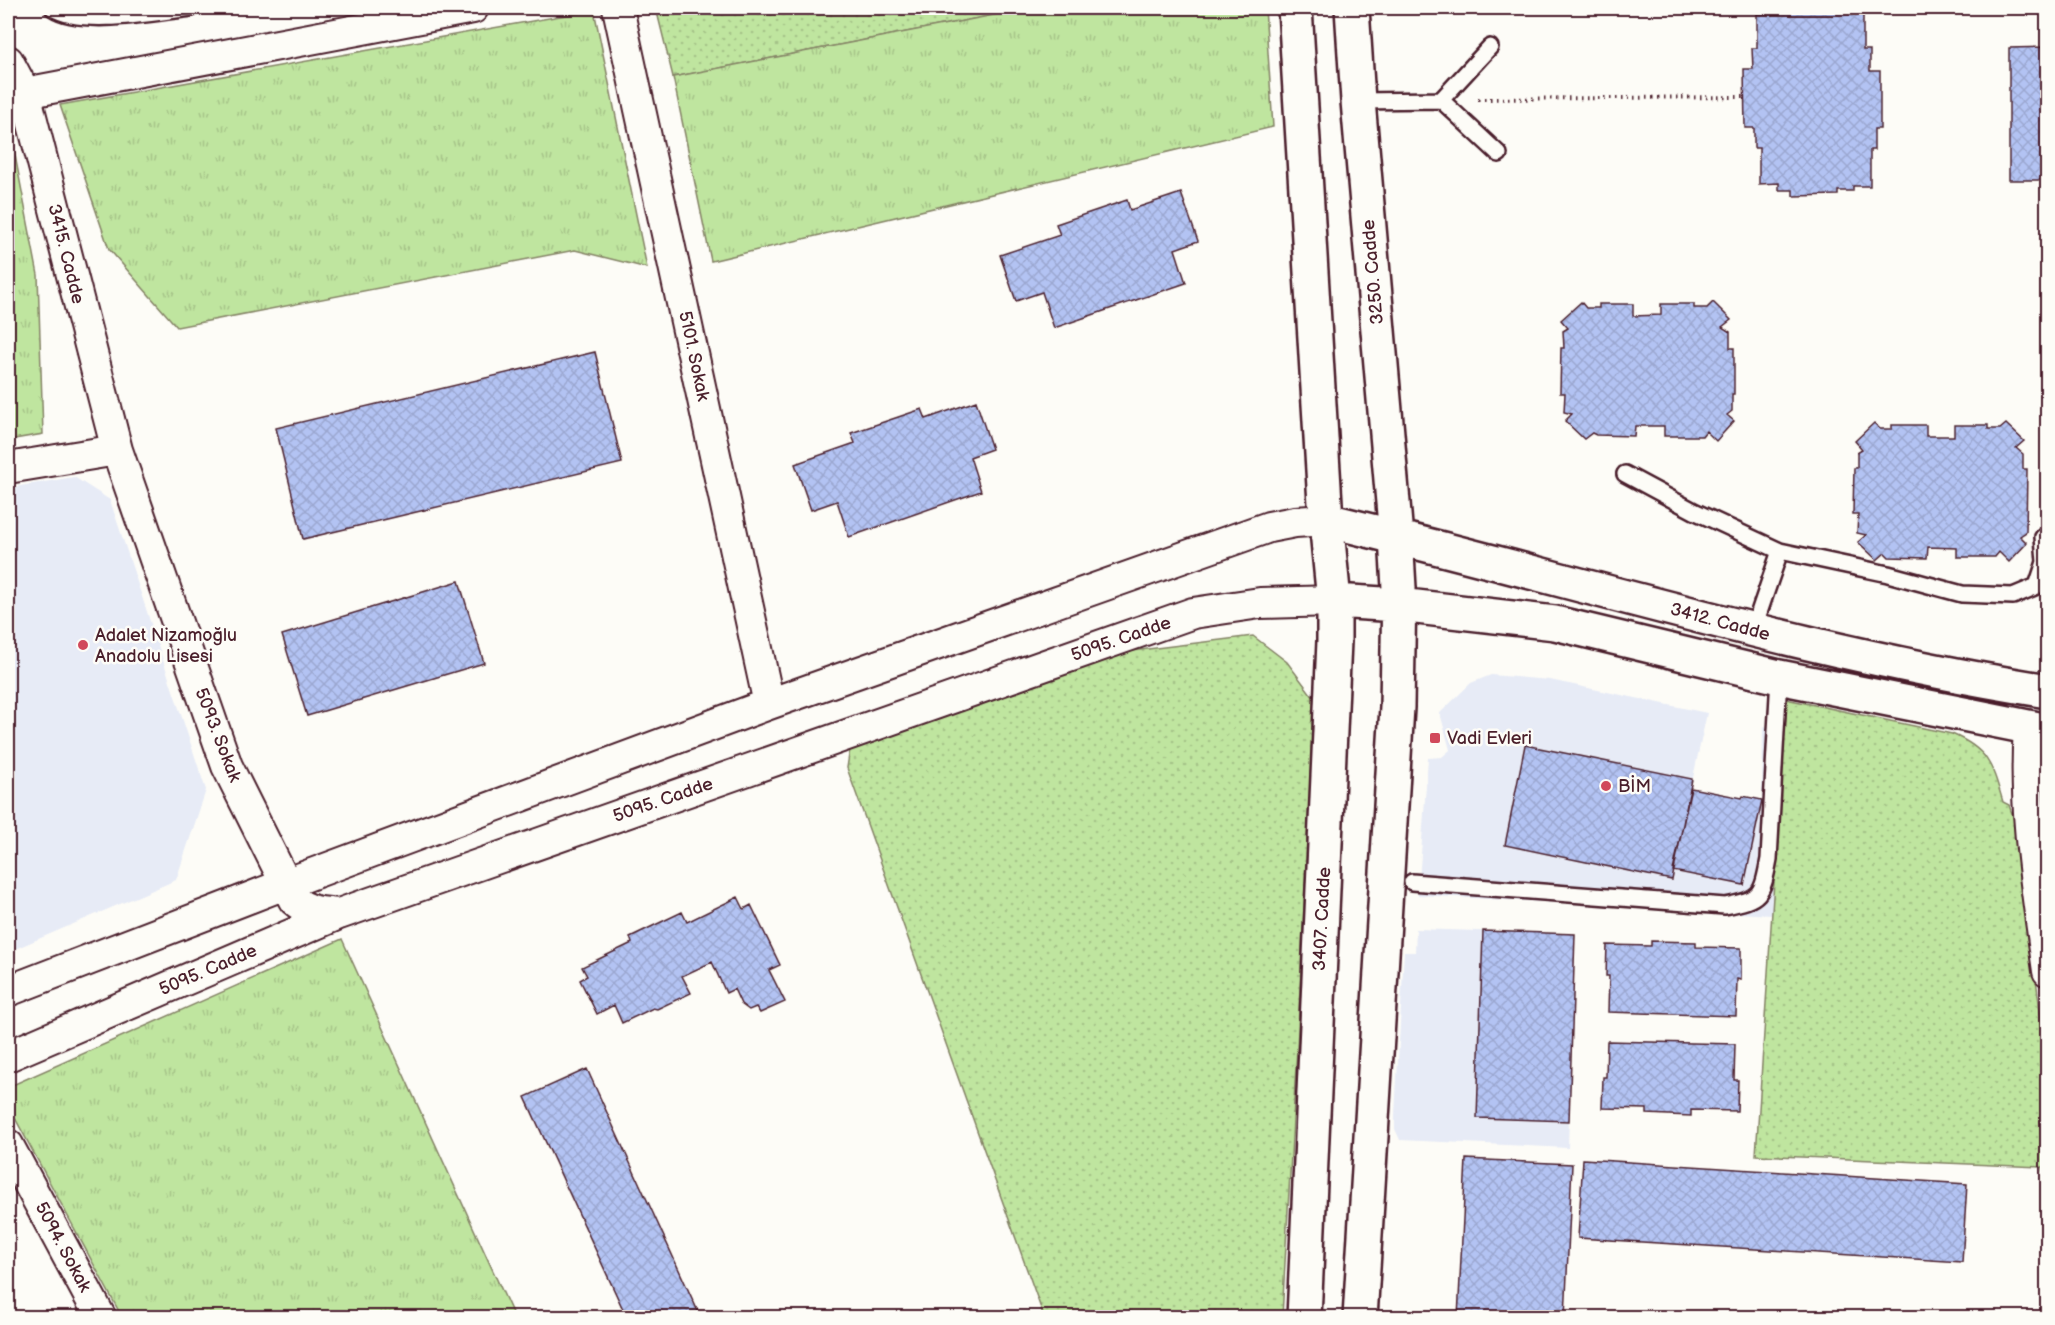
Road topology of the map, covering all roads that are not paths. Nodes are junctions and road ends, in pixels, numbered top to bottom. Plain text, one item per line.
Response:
1 (53, 8) edge
2 (191, 8) edge
3 (473, 8) edge
4 (618, 8) edge
5 (1295, 8) edge
6 (1352, 8) edge
7 (364, 17) edge
8 (1491, 46) dead end
9 (8, 61) edge
10 (25, 93) junction
11 (1441, 100) junction
12 (1358, 101) junction
13 (1499, 154) dead end
14 (117, 450) junction
15 (8, 468) edge
16 (1625, 474) dead end
17 (1326, 520) junction
18 (1396, 537) junction
19 (2043, 537) dead end
20 (1780, 551) junction
21 (1334, 601) junction
22 (1399, 605) junction
23 (1753, 630) junction
24 (1779, 677) junction
25 (2039, 690) edge
26 (769, 704) junction
27 (2038, 730) edge
28 (1412, 882) dead end
29 (285, 884) junction
30 (339, 914) junction
31 (2048, 971) edge
32 (8, 991) edge
33 (8, 1056) edge
34 (8, 1145) edge
35 (100, 1317) edge
36 (1304, 1317) edge
37 (1360, 1317) edge

1 - 2 lane
3 - 7 street
4 - 26 street, 5101. Sokak
5 - 17 street
6 - 12 street, 3250. Cadde
7 - 10 street
8 - 11 lane
9 - 10 street, 3415. Cadde
10 - 14 street, 3415. Cadde
11 - 12 lane
11 - 13 lane
12 - 18 street, 3250. Cadde
14 - 15 street
14 - 29 street, 5093. Sokak
16 - 20 lane
17 - 18 street, 3412. Cadde
17 - 21 street, 3407. Cadde
17 - 26 street
18 - 22 street
18 - 23 street, 3412. Cadde
19 - 20 lane
20 - 23 lane
21 - 22 street
21 - 30 street, 5095. Cadde
21 - 36 street, 3407. Cadde
22 - 24 street
22 - 37 street
23 - 25 street, 3412. Cadde
24 - 27 street
24 - 28 lane
25 - 27 street
26 - 29 street
27 - 31 street
29 - 30 street, 5093. Sokak
29 - 32 street
30 - 33 street, 5095. Cadde
34 - 35 street, 5094. Sokak

